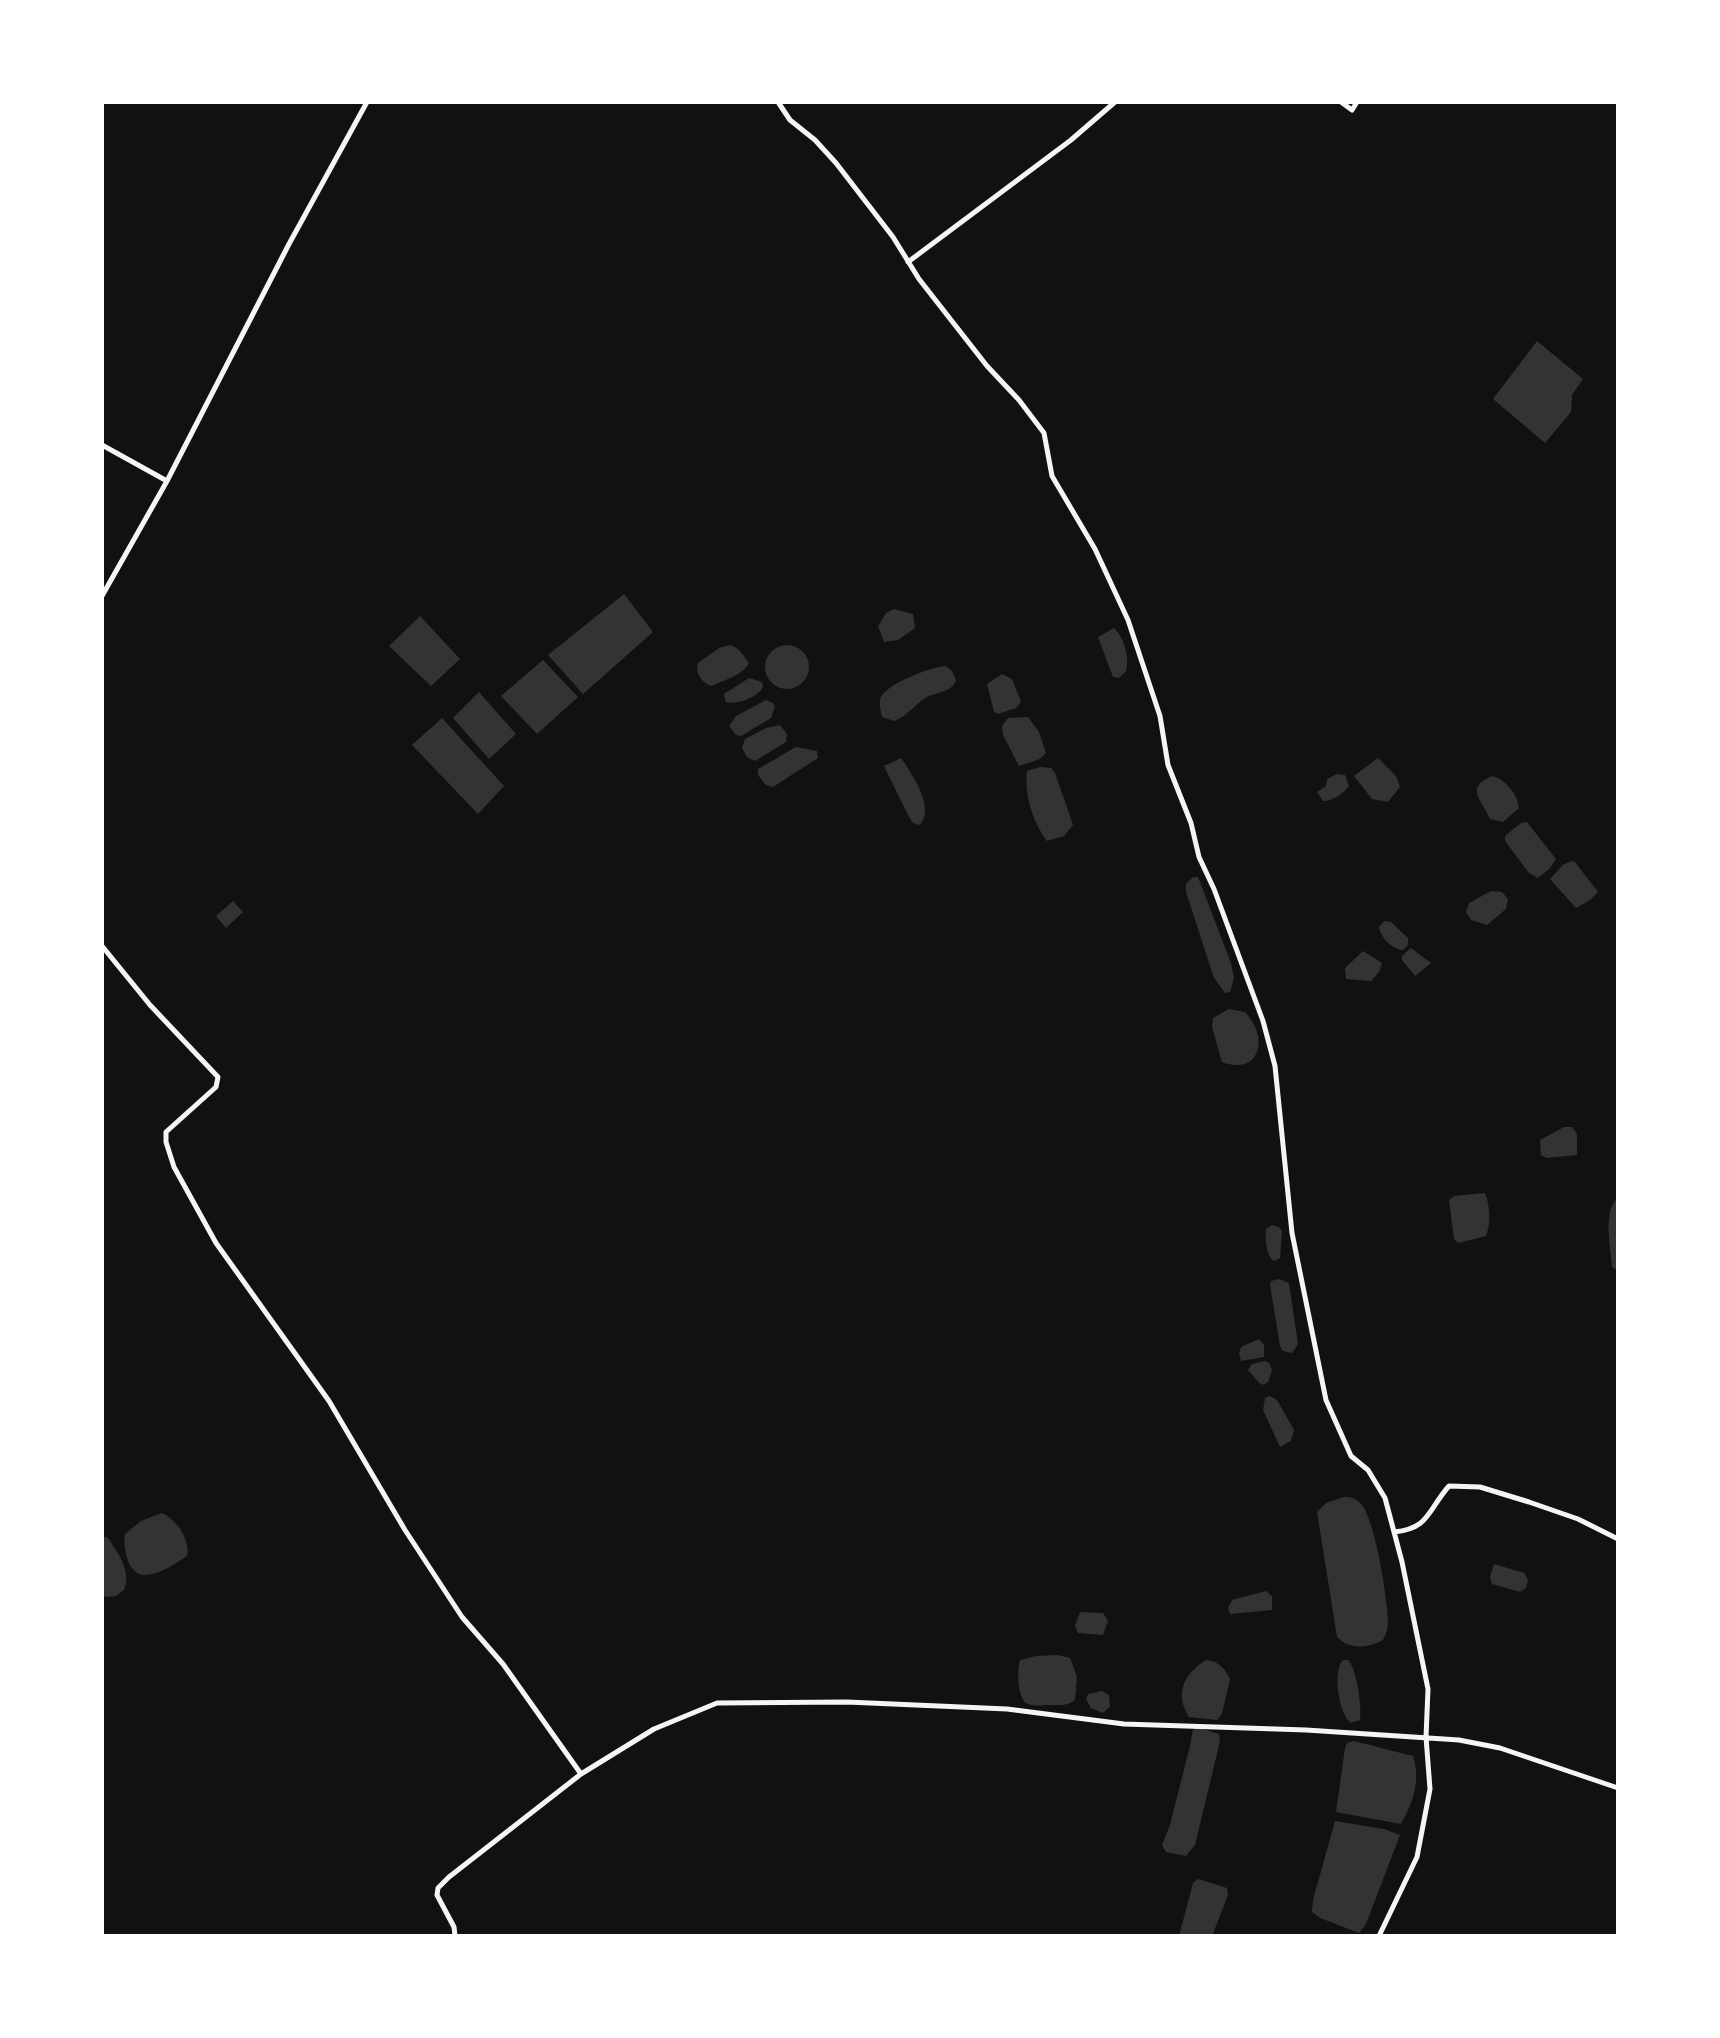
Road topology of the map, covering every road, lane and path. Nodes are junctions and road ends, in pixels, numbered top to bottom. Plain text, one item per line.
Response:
1 (367, 102) edge
2 (778, 102) edge
3 (1115, 102) edge
4 (1341, 102) edge
5 (1357, 102) edge
6 (908, 262) junction
7 (102, 445) edge
8 (167, 481) junction
9 (102, 596) edge
10 (102, 946) edge
11 (1394, 1532) junction
12 (1618, 1539) edge
13 (1426, 1737) junction
14 (581, 1774) junction
15 (1618, 1788) edge
16 (455, 1936) edge
17 (1379, 1936) edge

1 - 8 street
2 - 6 street
3 - 6 street
4 - 5 street
6 - 11 street
7 - 8 street
8 - 9 street
10 - 14 street
11 - 12 street
11 - 13 street
13 - 14 street
13 - 15 street
13 - 17 street
14 - 16 street

